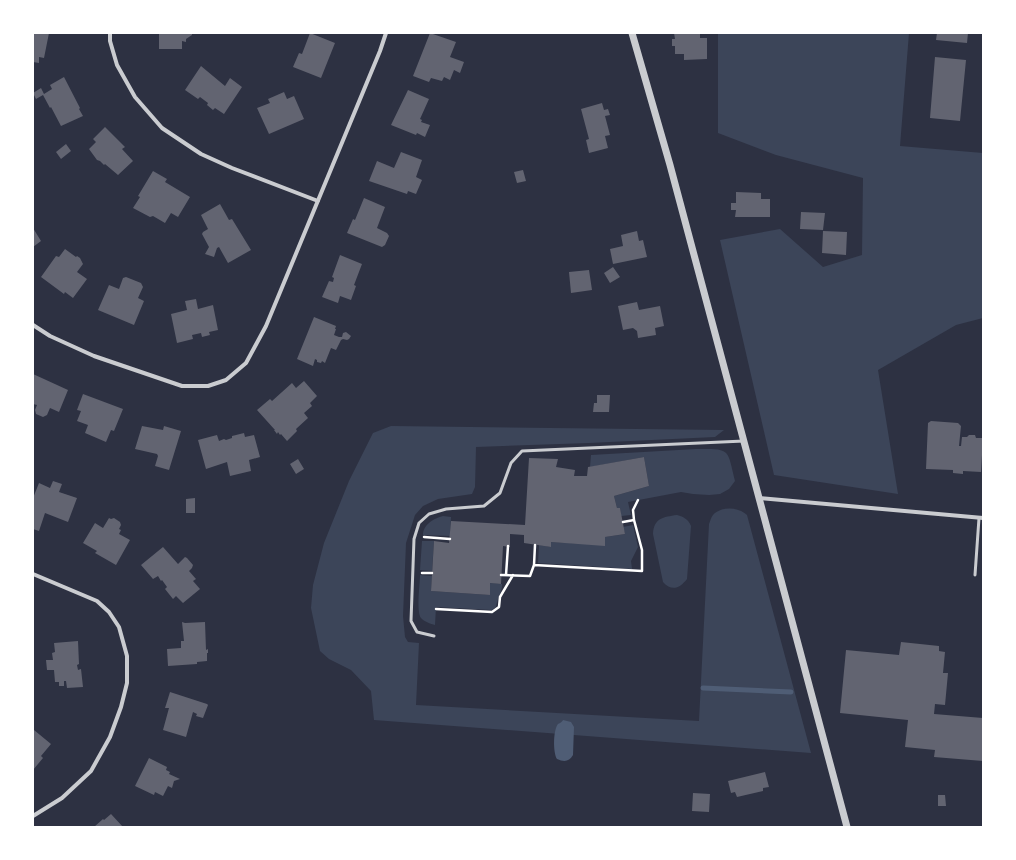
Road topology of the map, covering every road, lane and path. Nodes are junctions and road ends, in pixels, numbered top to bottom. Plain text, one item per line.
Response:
1 (110, 33) edge
2 (386, 33) edge
3 (632, 33) edge
4 (318, 200) junction
5 (33, 325) edge
6 (744, 441) junction
7 (759, 498) junction
8 (638, 500) dead end
9 (981, 518) edge
10 (634, 520) junction
11 (622, 522) dead end
12 (415, 537) junction
13 (450, 539) dead end
14 (535, 545) dead end
15 (508, 546) dead end
16 (534, 565) junction
17 (33, 574) edge
18 (501, 575) dead end
19 (506, 575) junction
20 (513, 575) junction
21 (975, 575) dead end
22 (436, 609) dead end
23 (434, 636) dead end
24 (33, 816) edge
25 (847, 827) edge

1 - 4 street
2 - 4 street
3 - 6 street
4 - 5 street
6 - 7 street
6 - 12 lane
7 - 9 street
7 - 25 street
8 - 10 path
9 - 21 lane
10 - 11 path
10 - 16 path
12 - 13 path
12 - 23 lane
14 - 16 path
15 - 19 path
16 - 20 path
17 - 24 street
18 - 19 path
19 - 20 path
20 - 22 path

